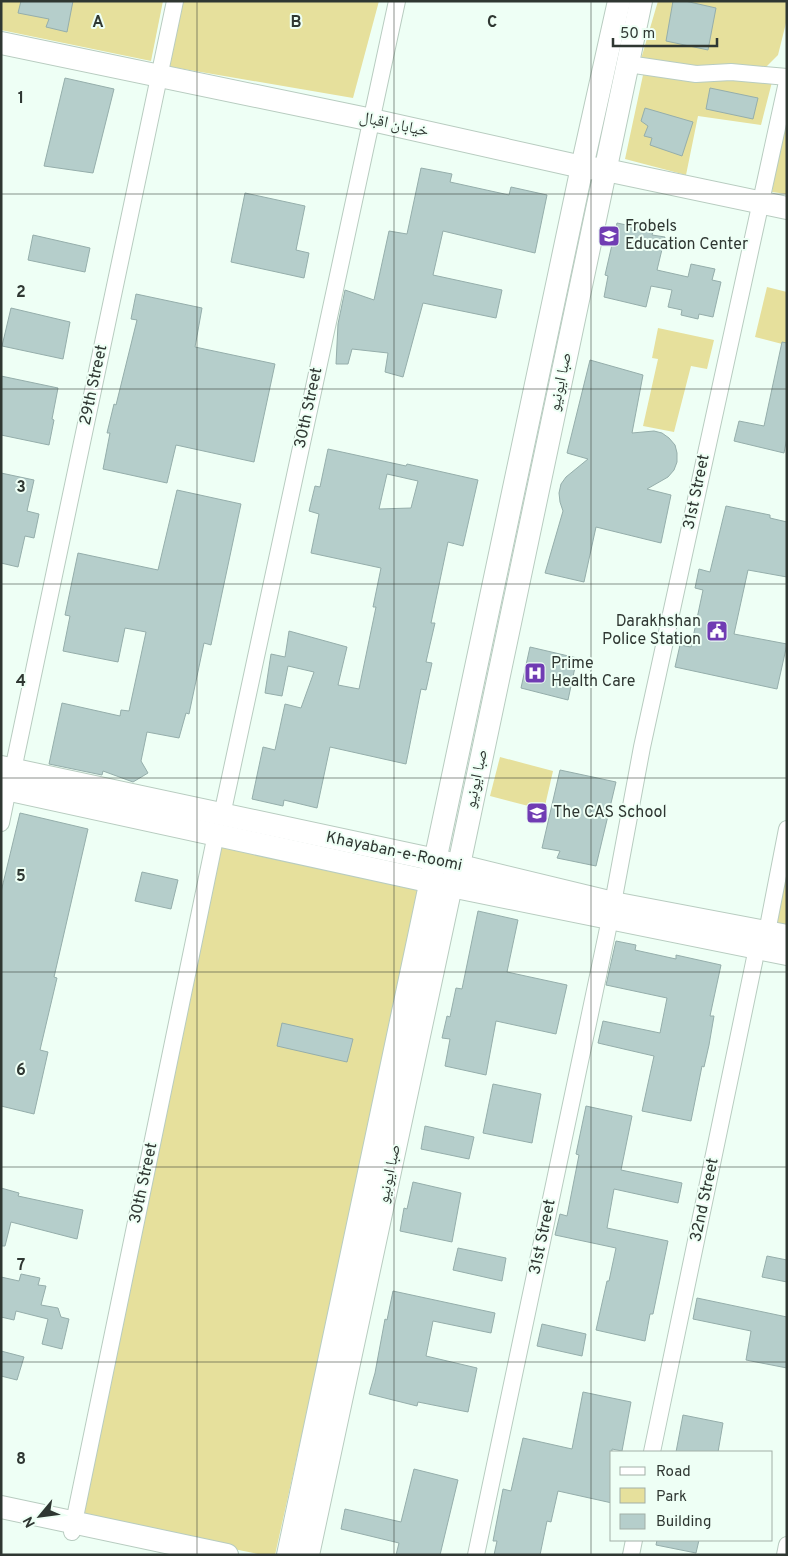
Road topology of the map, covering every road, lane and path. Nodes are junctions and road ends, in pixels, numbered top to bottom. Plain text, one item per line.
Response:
1 (175, 1) edge
2 (397, 1) edge
3 (619, 1) edge
4 (641, 1) edge
5 (1, 43) edge
6 (628, 64) junction
7 (159, 77) junction
8 (787, 77) edge
9 (787, 82) edge
10 (372, 120) junction
11 (582, 167) junction
12 (606, 170) junction
13 (761, 203) junction
14 (787, 208) edge
15 (6, 778) edge
16 (1, 823) edge
17 (219, 824) junction
18 (787, 829) edge
19 (459, 865) junction
20 (440, 876) junction
21 (612, 911) junction
22 (770, 939) edge
23 (787, 954) edge
24 (652, 1451) edge
25 (1, 1507) edge
26 (1, 1517) edge
27 (73, 1528) junction
28 (634, 1541) edge
29 (787, 1545) edge
30 (175, 1555) edge
31 (227, 1555) edge
32 (288, 1555) edge
33 (308, 1555) edge
34 (476, 1555) edge
35 (631, 1555) edge
36 (785, 1555) edge

1 - 7 street, 29th Street
2 - 10 street, 30th Street
3 - 11 main road, صبا ایونیو
4 - 6 main road, صبا ایونیو
5 - 7 main road, خیابان اقبال
6 - 8 street
6 - 12 main road, صبا ایونیو
7 - 10 main road, خیابان اقبال
7 - 15 street, 29th Street
9 - 13 street, 31st Street
10 - 11 main road, خیابان اقبال
10 - 17 street, 30th Street
11 - 12 main road, خیابان اقبال
11 - 20 main road, صبا ایونیو
12 - 13 main road, خیابان اقبال
12 - 19 main road, صبا ایونیو
13 - 14 main road, خیابان اقبال
13 - 21 street, 31st Street
15 - 16 street, 29th Street
15 - 17 main road, Khayaban-e-Roomi
17 - 20 main road, Khayaban-e-Roomi
17 - 27 street, 30th Street
18 - 22 street, 32nd Street
19 - 20 main road, Khayaban-e-Roomi
19 - 21 main road, Khayaban-e-Roomi
20 - 21 main road, Khayaban-e-Roomi
20 - 32 main road, صبا ایونیو
20 - 33 main road, صبا ایونیو
21 - 22 main road, Khayaban-e-Roomi
21 - 34 street, 31st Street
22 - 23 main road, Khayaban-e-Roomi
22 - 24 street, 32nd Street
25 - 27 main road
26 - 27 main road
27 - 30 main road
27 - 31 main road
28 - 35 street
29 - 36 street

